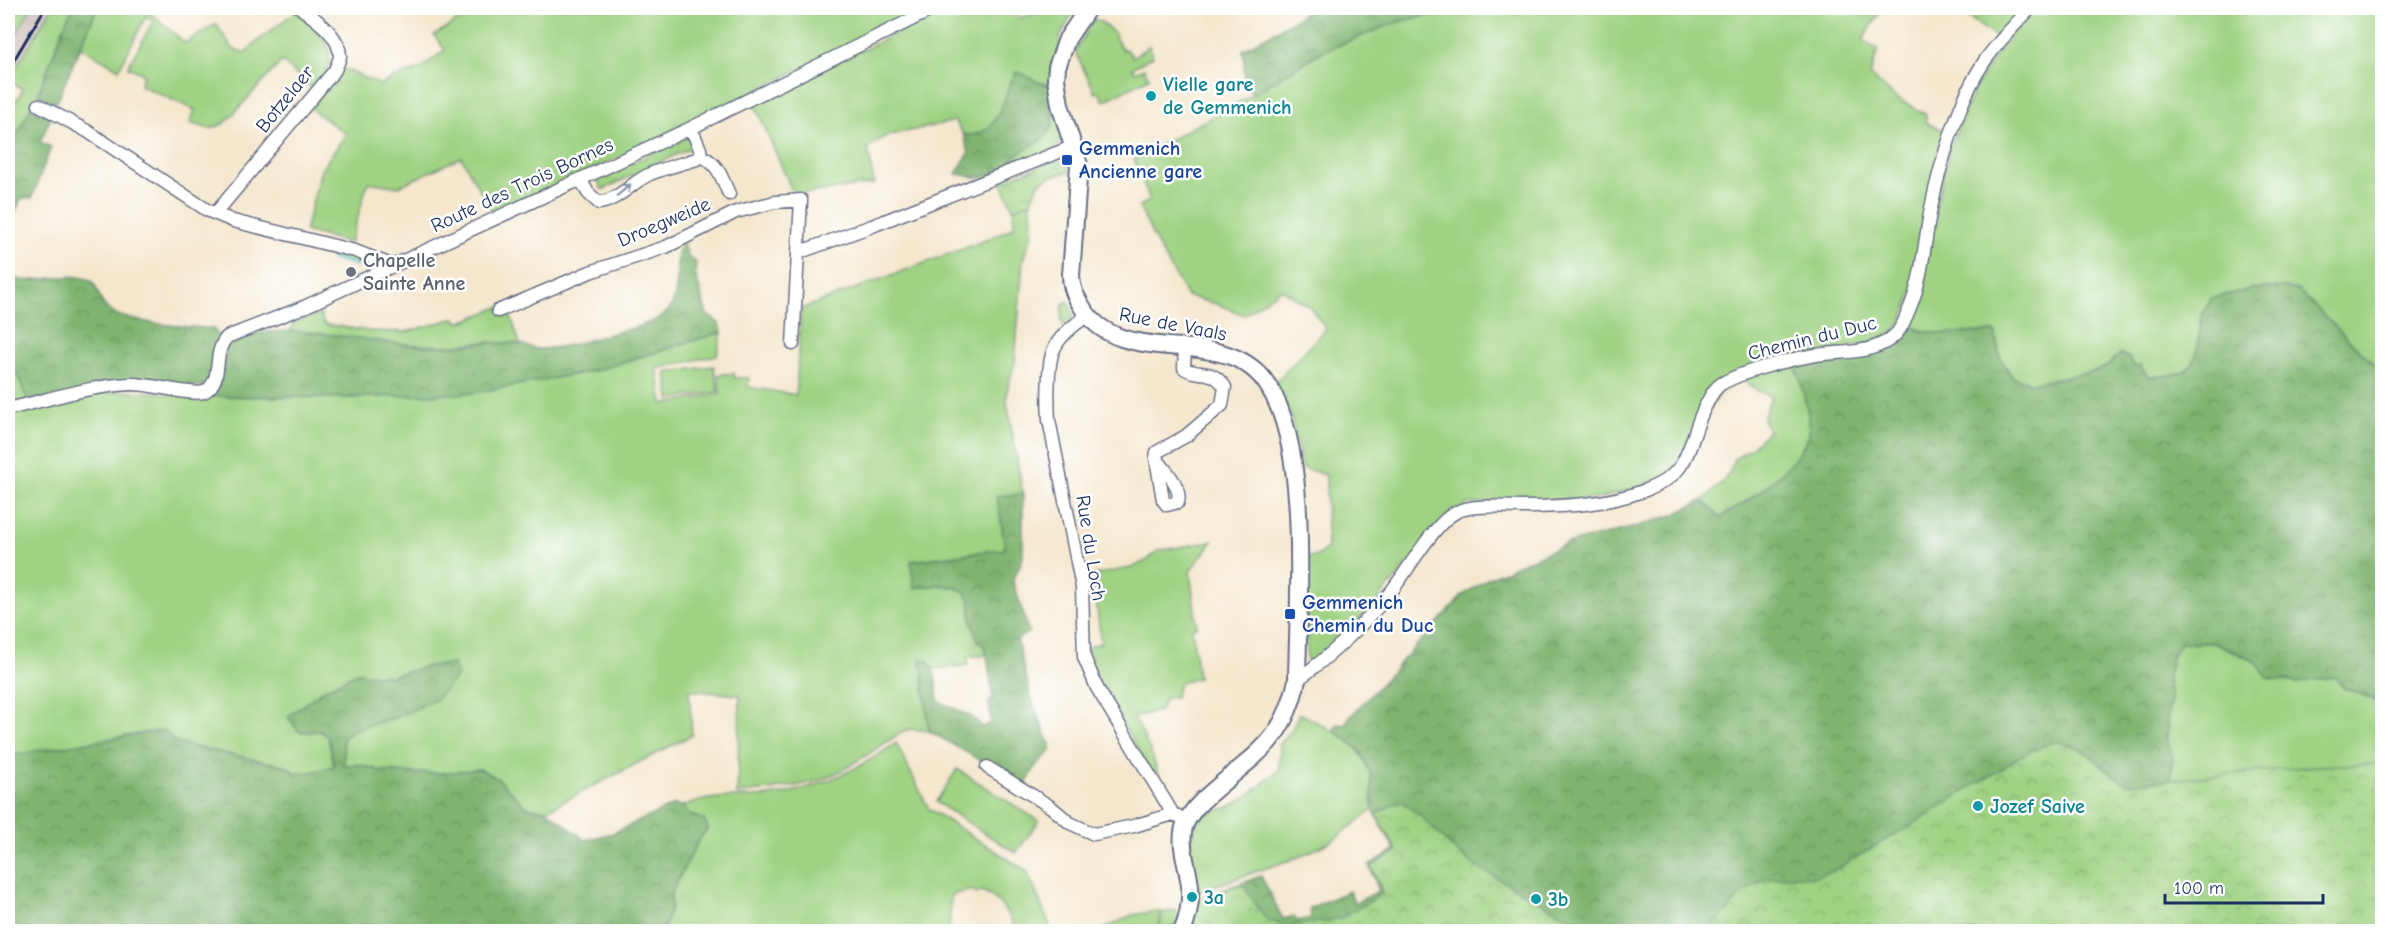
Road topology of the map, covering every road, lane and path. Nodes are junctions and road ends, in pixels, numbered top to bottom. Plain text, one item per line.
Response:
1 (301, 8) edge
2 (935, 8) edge
3 (1088, 8) edge
4 (2031, 8) edge
5 (39, 105) dead end
6 (691, 128) junction
7 (1075, 149) junction
8 (701, 156) junction
9 (580, 179) junction
10 (729, 194) dead end
11 (216, 213) junction
12 (800, 252) junction
13 (394, 266) junction
14 (498, 311) dead end
15 (1087, 316) junction
16 (793, 344) dead end
17 (1185, 347) junction
18 (8, 409) edge
19 (1156, 458) dead end
20 (1297, 680) junction
21 (987, 767) dead end
22 (1180, 817) junction
23 (1184, 924) edge

1 - 11 street, Botzelaer
2 - 6 street, Route des Trois Bornes
3 - 7 main road, Rue de Vaals
4 - 20 street, Chemin du Duc
5 - 11 street
6 - 8 street
6 - 9 street, Route des Trois Bornes
7 - 12 street
7 - 15 main road, Rue de Vaals
9 -> 8 street
8 - 10 street
9 - 13 street, Route des Trois Bornes
11 - 13 street
12 - 14 street, Droegweide
12 - 16 street, Droegweide
13 - 18 street, Route des Trois Bornes
15 - 17 main road, Rue de Vaals
15 - 22 street, Rue du Loch
17 - 19 street
17 - 20 main road, Rue de Vaals
20 - 22 main road, Rue de Vaals
21 - 22 street
22 - 23 main road

